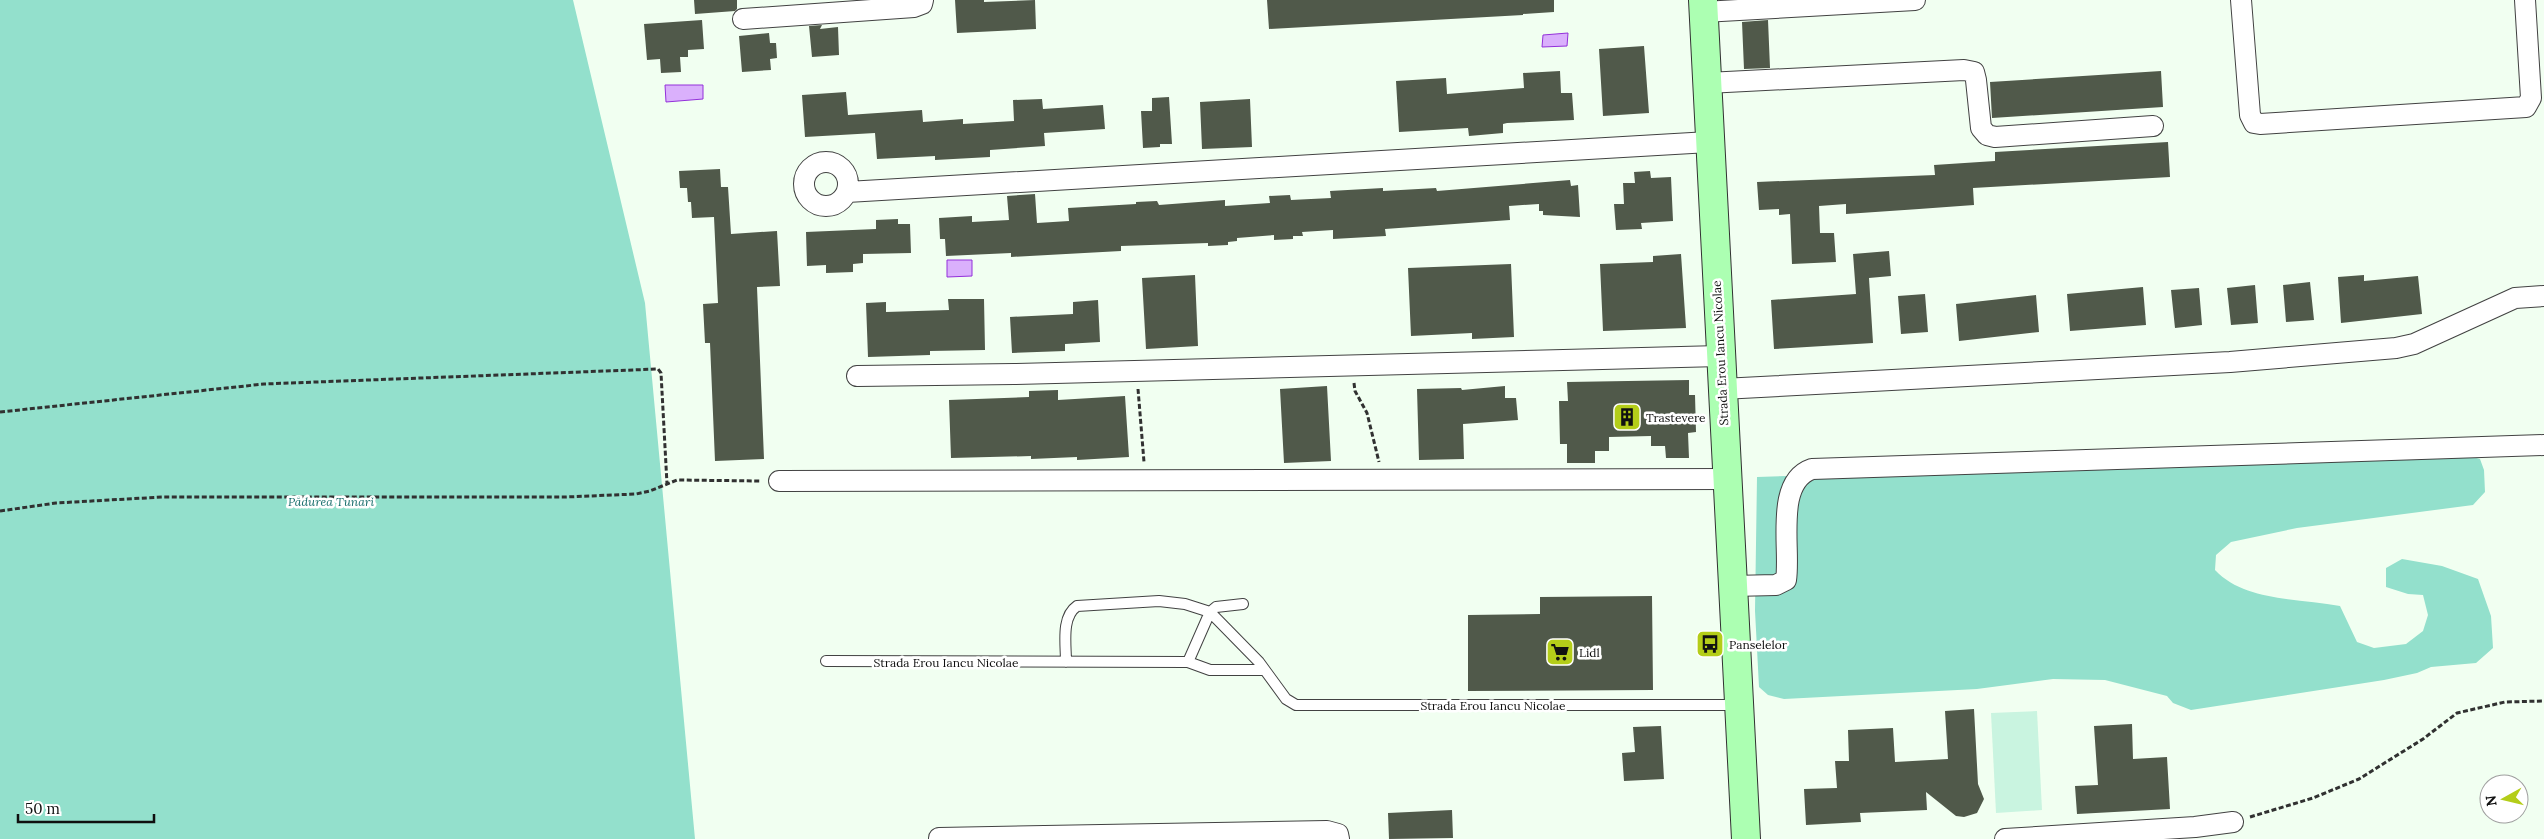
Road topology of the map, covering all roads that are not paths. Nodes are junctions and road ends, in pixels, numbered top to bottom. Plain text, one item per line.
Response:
1 (1915, 0) edge
2 (2241, 0) edge
3 (2524, 0) edge
4 (923, 2) edge
5 (1703, 6) edge
6 (743, 19) dead end
7 (1707, 83) junction
8 (2152, 126) dead end
9 (1709, 142) junction
10 (847, 192) dead end
11 (2544, 296) edge
12 (1720, 356) junction
13 (858, 376) dead end
14 (1722, 389) junction
15 (2544, 445) edge
16 (1726, 480) junction
17 (778, 481) road end
18 (1732, 586) junction
19 (1244, 604) dead end
20 (1210, 612) junction
21 (826, 661) dead end
22 (1066, 662) junction
23 (1188, 662) junction
24 (1264, 670) junction
25 (1738, 705) junction
26 (2233, 822) road end
27 (940, 838) edge
28 (1339, 839) edge
29 (1746, 839) edge
30 (2005, 839) edge

1 - 5 street
2 - 3 street
4 - 6 street
5 - 7 street, Strada Erou Iancu Nicolae
7 - 8 street
7 - 9 street, Strada Erou Iancu Nicolae
9 - 10 street
9 - 12 street, Strada Erou Iancu Nicolae
11 - 14 street
12 - 13 street
12 - 14 street, Strada Erou Iancu Nicolae
14 - 16 street, Strada Erou Iancu Nicolae
15 - 18 street
16 - 17 street
16 - 18 street, Strada Erou Iancu Nicolae
18 - 25 street, Strada Erou Iancu Nicolae
19 - 20 lane
20 - 22 lane, Strada Erou Iancu Nicolae
20 - 23 lane
20 - 24 lane, Strada Erou Iancu Nicolae
21 - 22 lane, Strada Erou Iancu Nicolae
22 - 23 lane, Strada Erou Iancu Nicolae
23 - 24 lane, Strada Erou Iancu Nicolae
24 - 25 lane, Strada Erou Iancu Nicolae
25 - 29 street, Strada Erou Iancu Nicolae
26 - 30 street
27 - 28 street

